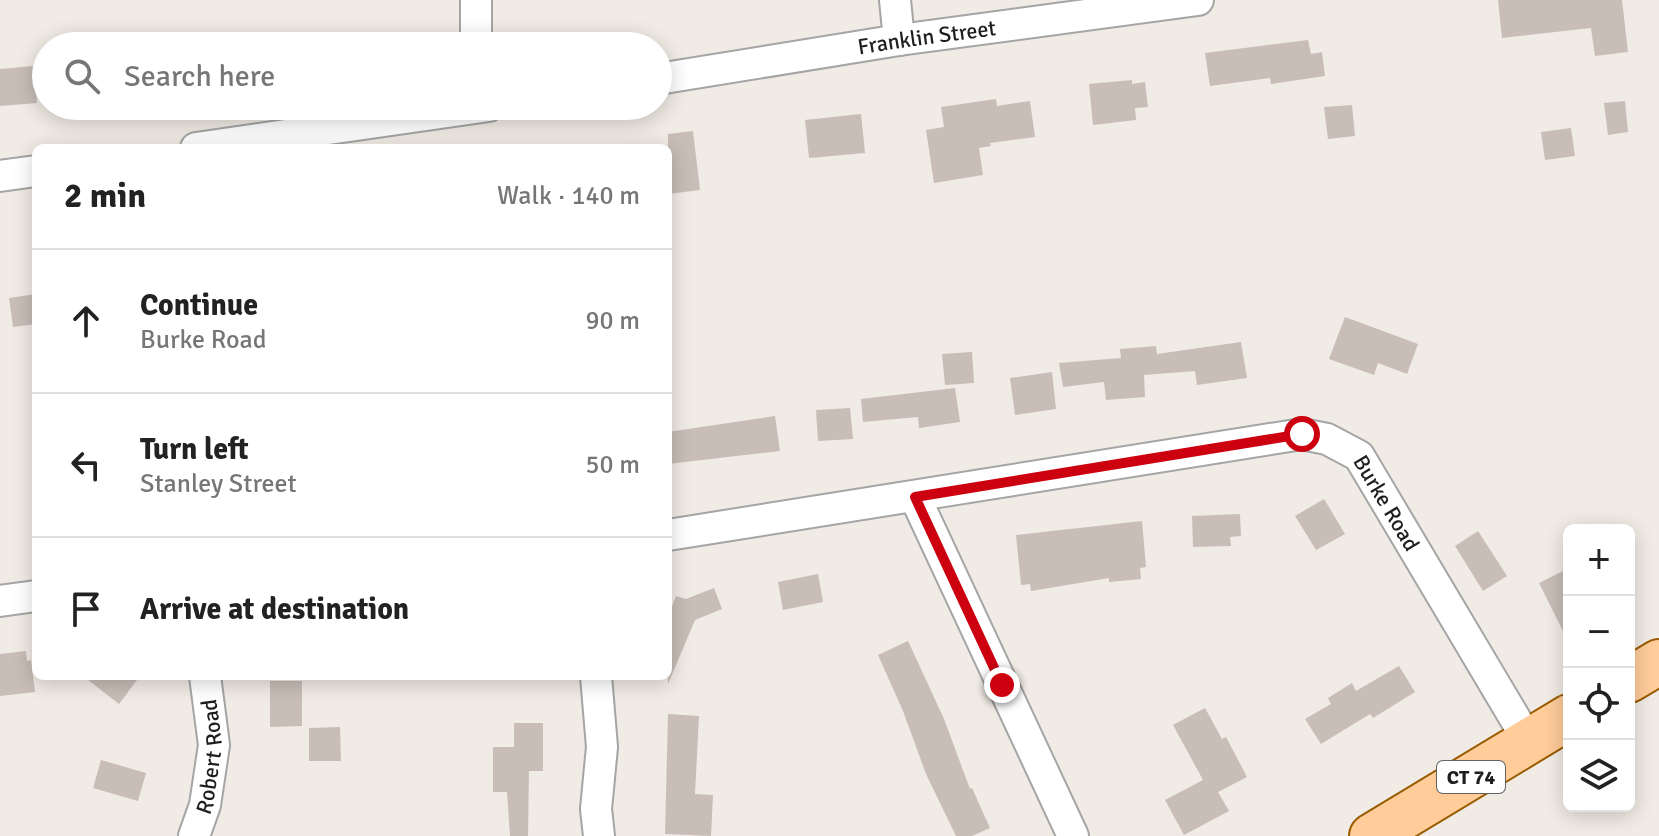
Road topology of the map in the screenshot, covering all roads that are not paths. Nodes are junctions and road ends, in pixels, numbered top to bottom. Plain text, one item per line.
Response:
1 (476, 0) edge
2 (895, 0) edge
3 (1198, 0) edge
4 (476, 32) edge
5 (899, 40) junction
6 (672, 77) edge
7 (389, 120) edge
8 (224, 144) edge
9 (32, 172) edge
10 (0, 176) edge
11 (915, 497) junction
12 (672, 534) edge
13 (32, 597) edge
14 (0, 601) edge
15 (1659, 662) edge
16 (1635, 676) edge
17 (206, 680) edge
18 (596, 680) edge
19 (1563, 721) edge
20 (1529, 742) junction
21 (194, 836) edge
22 (599, 836) edge
23 (1073, 836) edge
24 (1372, 836) edge

1 - 4 street
2 - 5 street
3 - 5 street, Franklin Street
5 - 6 street, Franklin Street
7 - 8 street
9 - 10 street
11 - 12 street, Burke Road
11 - 20 street, Burke Road
11 - 23 street
13 - 14 street
15 - 16 main road
17 - 21 street, Robert Road
18 - 22 street
19 - 20 main road, CT 74
20 - 24 main road, CT 74

